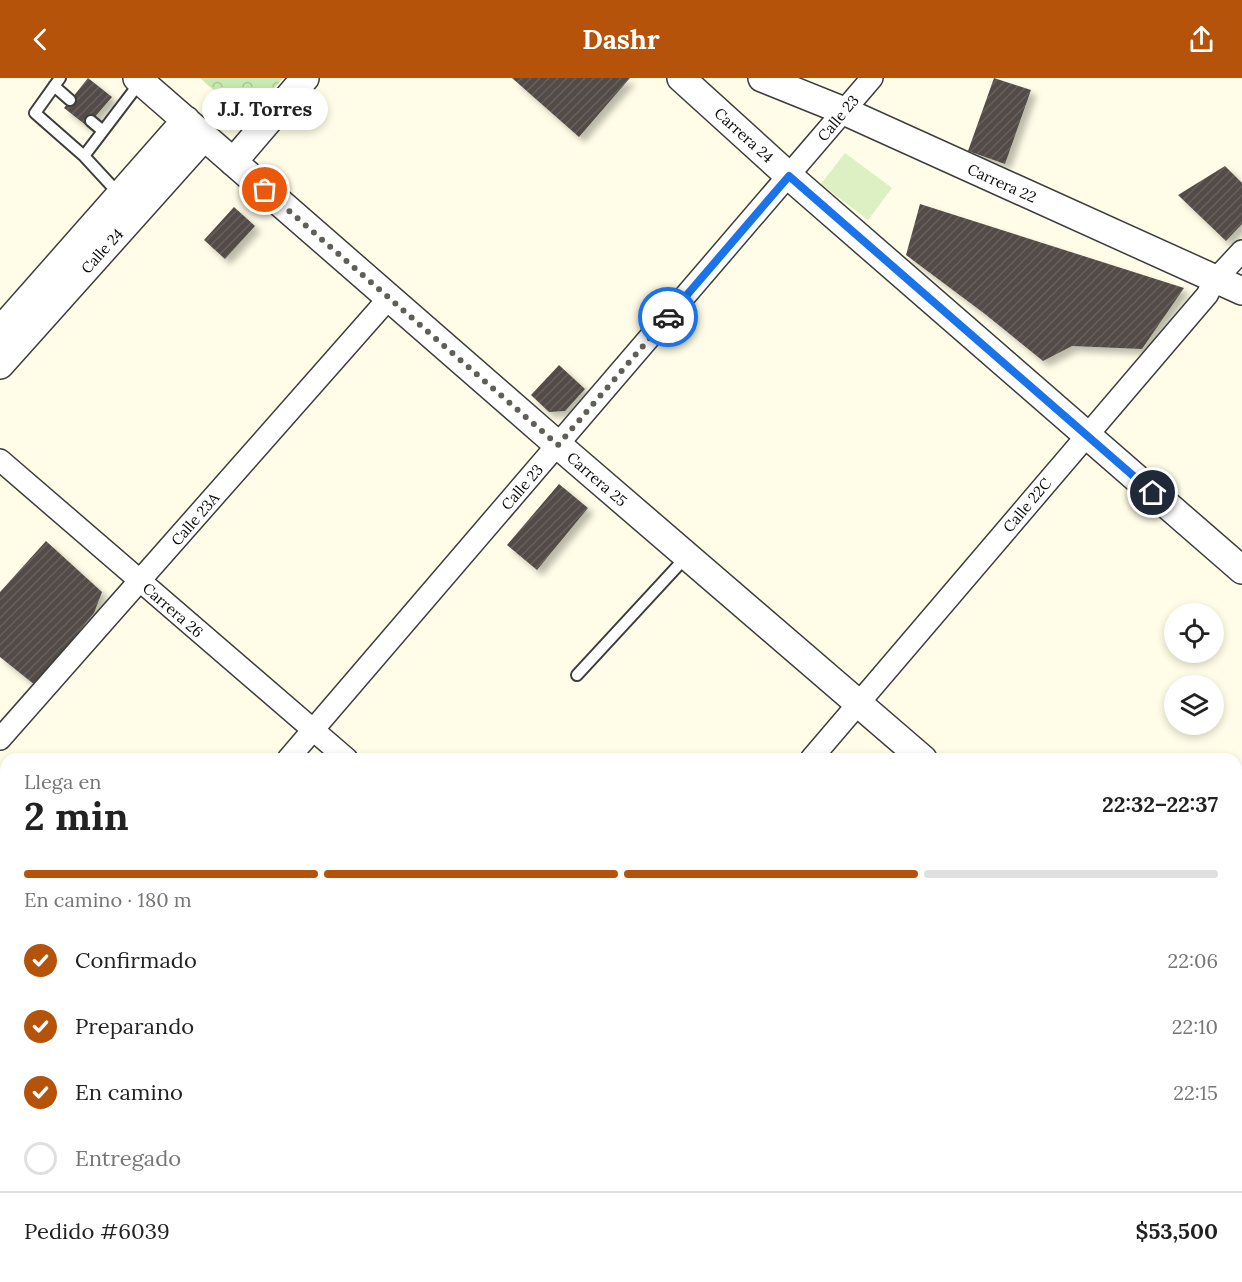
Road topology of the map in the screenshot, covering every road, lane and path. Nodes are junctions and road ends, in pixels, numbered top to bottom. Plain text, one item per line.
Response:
1 (305, 78) edge
2 (681, 78) edge
3 (762, 78) edge
4 (872, 78) edge
5 (140, 79) edge
6 (57, 82) edge
7 (70, 100) dead end
8 (844, 111) junction
9 (92, 121) dead end
10 (195, 129) junction
11 (103, 131) junction
12 (84, 156) junction
13 (233, 162) junction
14 (789, 176) junction
15 (120, 195) junction
16 (1242, 251) edge
17 (1215, 280) junction
18 (1242, 291) edge
19 (389, 298) junction
20 (0, 331) edge
21 (0, 365) edge
22 (1086, 435) junction
23 (558, 445) junction
24 (0, 460) edge
25 (687, 556) junction
26 (1242, 570) edge
27 (141, 581) junction
28 (577, 675) dead end
29 (859, 703) junction
30 (313, 730) junction
31 (0, 740) edge
32 (293, 753) edge
33 (340, 753) edge
34 (816, 753) edge
35 (916, 753) edge

1 - 13 street
2 - 14 street, Carrera 24
3 - 8 street, Carrera 22
4 - 8 street, Calle 23
5 - 10 street, Carrera 25
5 - 11 lane
6 - 7 lane
6 - 12 lane
8 - 14 street, Calle 23
8 - 17 street, Carrera 22
9 - 11 lane
10 - 13 street, Carrera 25
10 - 15 street, Calle 24
10 - 21 street, Calle 24
11 - 12 lane
12 - 15 lane
13 - 19 street, Carrera 25
14 - 22 street, Carrera 24
14 - 23 street, Calle 23
15 - 20 street, Calle 24
16 - 17 street, Calle 22C
17 - 18 street, Carrera 22
17 - 22 street, Calle 22C
19 - 23 street, Carrera 25
19 - 27 street, Calle 23A
22 - 26 street, Carrera 24
22 - 29 street, Calle 22C
23 - 25 street, Carrera 25
23 - 30 street, Calle 23
24 - 27 street, Carrera 26
25 - 28 lane
25 - 29 street, Carrera 25
27 - 30 street, Carrera 26
27 - 31 street, Calle 23A
29 - 34 street, Calle 22C
29 - 35 street, Carrera 25
30 - 32 street, Calle 23
30 - 33 street, Carrera 26

